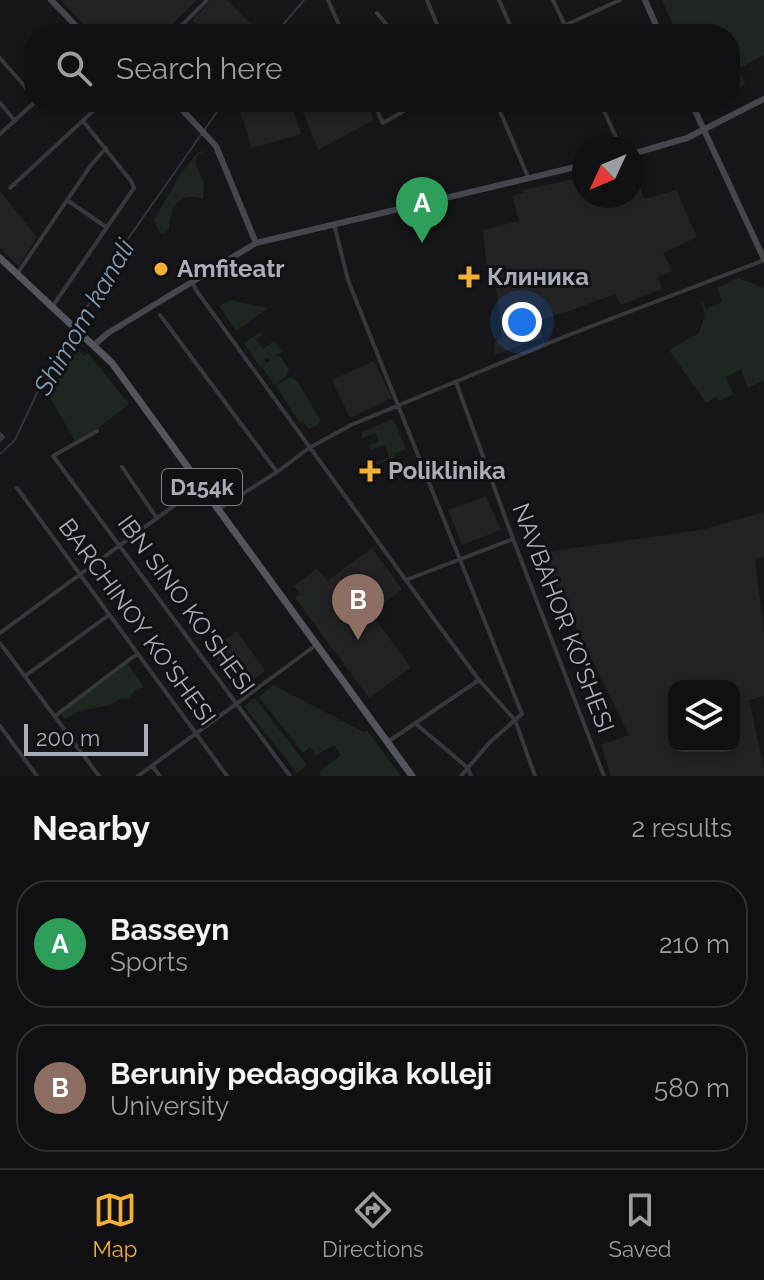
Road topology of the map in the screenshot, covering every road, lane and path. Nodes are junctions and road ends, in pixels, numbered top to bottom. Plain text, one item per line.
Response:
1 (51, 0) edge
2 (207, 0) edge
3 (328, 0) edge
4 (427, 0) edge
5 (499, 0) edge
6 (553, 0) edge
7 (620, 0) edge
8 (645, 0) edge
9 (377, 13) dead end
10 (74, 24) edge
11 (183, 24) edge
12 (339, 24) edge
13 (386, 24) edge
14 (437, 24) edge
15 (510, 24) edge
16 (565, 24) edge
17 (567, 24) edge
18 (656, 24) edge
19 (0, 58) edge
20 (24, 86) edge
21 (764, 99) edge
22 (0, 103) edge
23 (24, 111) edge
24 (92, 112) edge
25 (185, 112) edge
26 (378, 112) edge
27 (402, 112) edge
28 (500, 112) edge
29 (605, 112) edge
30 (695, 112) edge
31 (739, 112) edge
32 (740, 112) edge
33 (15, 121) junction
34 (83, 121) junction
35 (703, 131) junction
36 (0, 134) edge
37 (616, 136) edge
38 (106, 148) junction
39 (644, 151) edge
40 (572, 168) edge
41 (528, 178) junction
42 (10, 188) dead end
43 (67, 200) junction
44 (334, 224) junction
45 (106, 227) junction
46 (256, 243) junction
47 (0, 258) edge
48 (764, 260) edge
49 (17, 274) junction
50 (192, 281) junction
51 (52, 307) junction
52 (160, 315) dead end
53 (94, 345) junction
54 (456, 382) junction
55 (398, 405) junction
56 (97, 431) dead end
57 (309, 448) junction
58 (122, 467) dead end
59 (277, 472) junction
60 (201, 486) junction
61 (17, 488) dead end
62 (218, 510) junction
63 (156, 517) junction
64 (513, 539) junction
65 (119, 544) junction
66 (460, 559) junction
67 (81, 576) junction
68 (406, 580) junction
69 (109, 615) junction
70 (0, 633) edge
71 (0, 643) edge
72 (316, 645) junction
73 (137, 654) junction
74 (25, 676) junction
75 (479, 680) junction
76 (237, 704) junction
77 (55, 716) junction
78 (515, 720) junction
79 (416, 724) junction
80 (0, 726) edge
81 (196, 733) junction
82 (387, 742) junction
83 (152, 766) junction
84 (468, 768) junction
85 (37, 776) edge
86 (99, 776) edge
87 (138, 776) edge
88 (160, 776) edge
89 (227, 776) edge
90 (290, 776) edge
91 (412, 776) edge
92 (461, 776) edge
93 (471, 776) edge
94 (535, 776) edge
95 (604, 776) edge

1 - 10 street
2 - 11 street
3 - 12 street
4 - 14 street
5 - 15 street
6 - 16 street
7 - 17 street
8 - 18 street
9 - 13 street
19 - 20 street
21 - 32 street
22 - 33 street
23 - 33 street
24 - 34 street
25 - 46 street
26 - 27 street
28 - 41 street
29 - 37 street
30 - 35 street
31 - 35 street
33 - 36 street
34 - 38 street
34 - 42 street
35 - 39 street
35 - 48 street
38 - 43 street
38 - 45 street
40 - 41 street
41 - 44 street
43 - 45 street
43 - 49 street
44 - 46 street
44 - 55 street
45 - 51 street
46 - 50 street
47 - 49 main road, D154k
48 - 54 street
49 - 51 main road, D154k
50 - 53 street
50 - 57 street
51 - 53 main road, D154k
52 - 59 street
53 - 60 main road, D154k
54 - 55 street
54 - 64 street, NAVBAHOR KO'SHESI
55 - 57 street
55 - 66 street
56 - 65 street, IBN SINO KO'SHESI
57 - 59 street
57 - 68 street
58 - 63 street
59 - 62 street
60 - 62 main road, D154k
60 - 63 street
61 - 67 street, BARCHINOY KO'SHESI
62 - 72 main road, D154k
63 - 65 street
64 - 66 street
64 - 95 street, NAVBAHOR KO'SHESI
65 - 67 street
65 - 76 street, IBN SINO KO'SHESI
66 - 68 street
66 - 78 street
67 - 69 street, BARCHINOY KO'SHESI
67 - 70 street
68 - 75 street
69 - 73 street, BARCHINOY KO'SHESI
69 - 74 street
71 - 74 street
72 - 76 street
72 - 82 main road, D154k
73 - 77 street
73 - 81 street, BARCHINOY KO'SHESI
74 - 77 street
75 - 78 street
75 - 79 street
76 - 81 street
76 - 90 street, IBN SINO KO'SHESI
77 - 86 street
78 - 84 street
78 - 94 street
79 - 82 street
79 - 84 street
80 - 85 street
81 - 83 street
81 - 89 street, BARCHINOY KO'SHESI
82 - 91 main road, D154k
83 - 87 street
83 - 88 street
84 - 92 street
84 - 93 street

